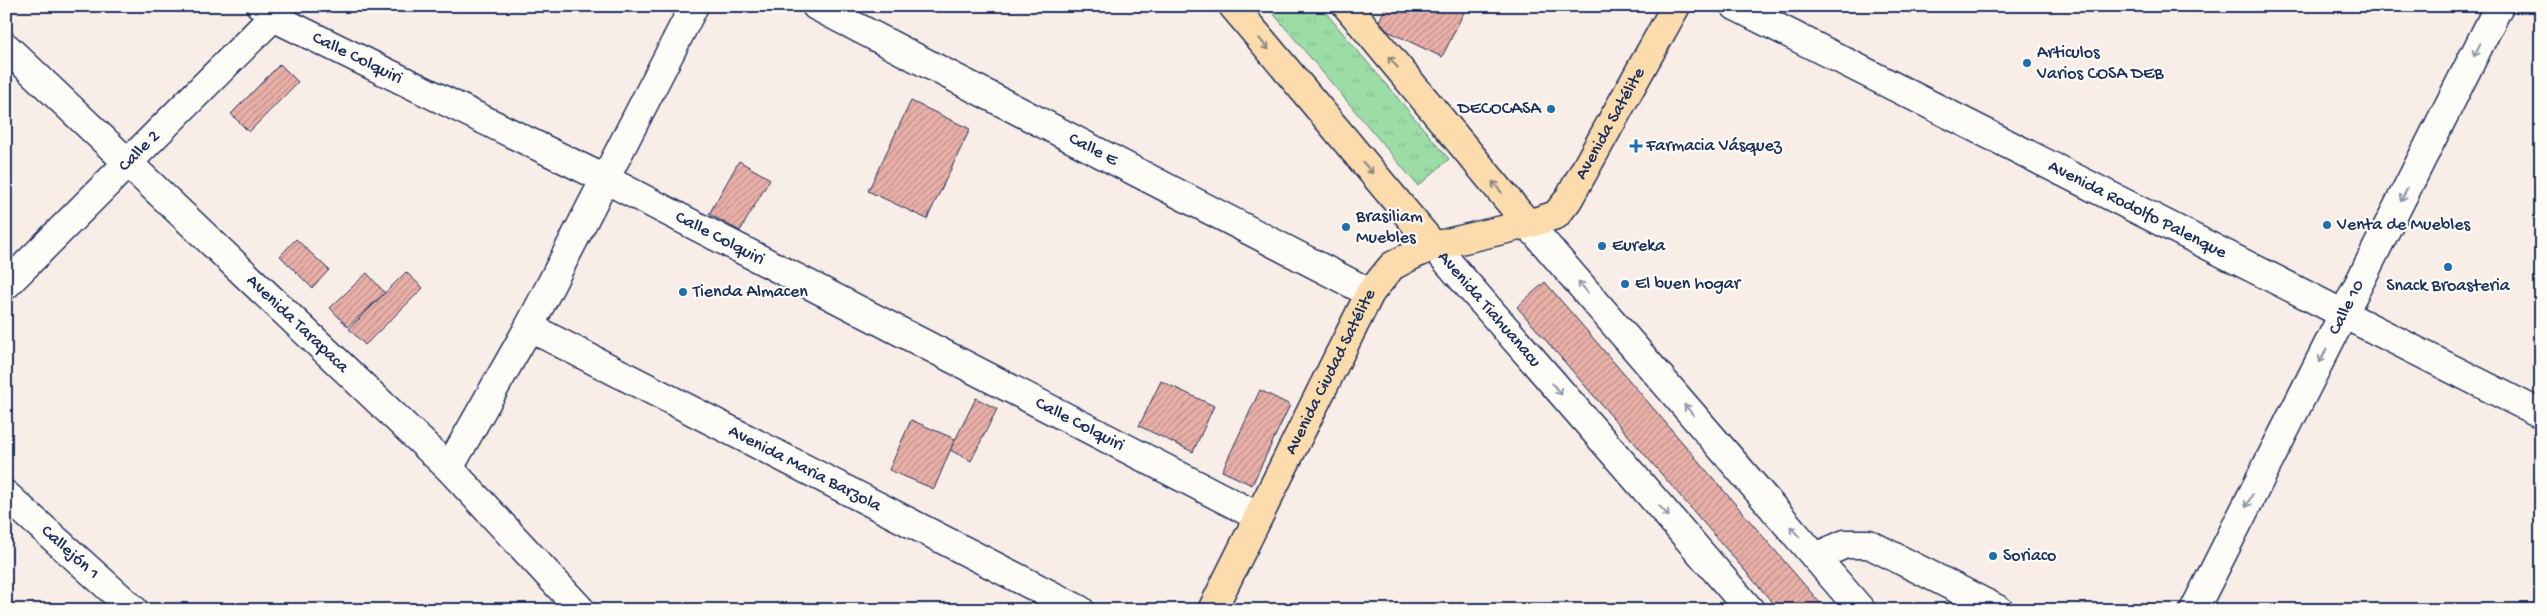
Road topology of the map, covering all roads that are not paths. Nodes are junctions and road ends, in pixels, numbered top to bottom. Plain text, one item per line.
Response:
1 (694, 6) edge
2 (816, 6) edge
3 (1232, 6) edge
4 (1347, 6) edge
5 (1676, 6) edge
6 (1735, 6) edge
7 (2499, 6) edge
8 (267, 11) edge
9 (6, 47) edge
10 (127, 163) junction
11 (605, 179) junction
12 (1528, 224) junction
13 (1434, 246) junction
14 (6, 285) edge
15 (1370, 293) junction
16 (2343, 314) junction
17 (529, 327) junction
18 (2541, 414) edge
19 (449, 468) junction
20 (6, 495) edge
21 (1257, 516) junction
22 (1816, 557) junction
23 (134, 610) edge
24 (581, 610) edge
25 (1080, 610) edge
26 (1212, 610) edge
27 (1750, 610) edge
28 (1861, 610) edge
29 (1999, 610) edge
30 (2194, 610) edge

1 - 11 street
2 - 15 street, Calle E
3 -> 13 main road, Avenida Tiahuanacu
12 -> 4 main road
5 - 12 main road, Avenida Satélite
6 - 16 street, Avenida Rodolfo Palenque
7 -> 16 street, Calle 10
8 - 10 street, Calle 2
8 - 11 street, Calle Colquiri
9 - 10 street, Avenida Tarapaca
10 - 14 street, Calle 2
10 - 19 street, Avenida Tarapaca
11 - 17 street
11 - 21 street, Calle Colquiri
12 - 13 main road, Avenida Ciudad Satélite
22 -> 12 street
13 - 15 main road, Avenida Ciudad Satélite
13 -> 27 street, Avenida Tiahuanacu
15 - 21 main road, Avenida Ciudad Satélite
16 - 18 street, Avenida Rodolfo Palenque
16 -> 30 street, Calle 10
17 - 19 street
17 - 25 street, Avenida Maria Barzola
19 - 24 street, Avenida Tarapaca
20 - 23 street, Callejón 1
21 - 26 main road, Avenida Ciudad Satélite
22 - 28 street
22 - 29 street

